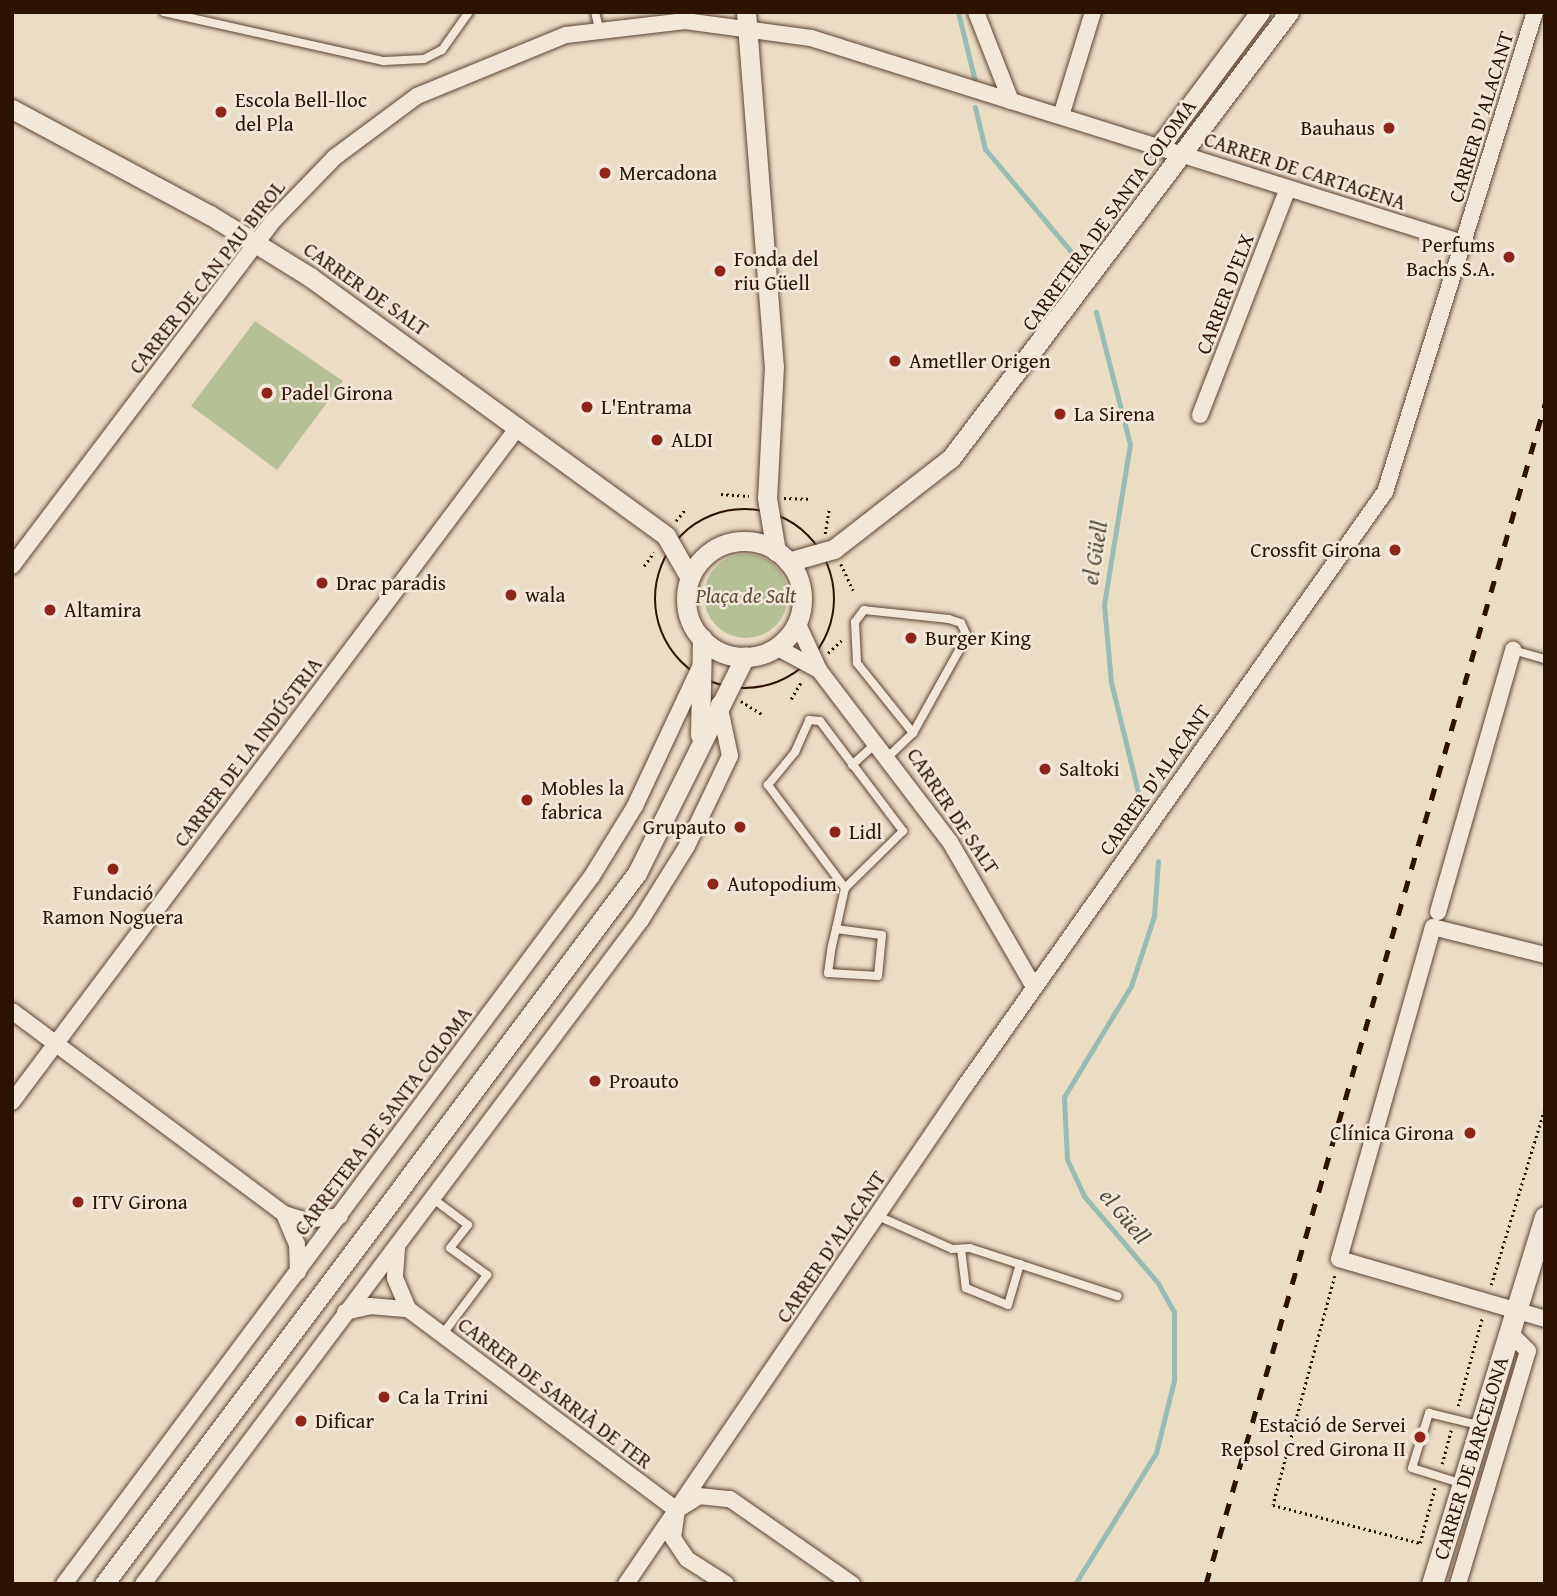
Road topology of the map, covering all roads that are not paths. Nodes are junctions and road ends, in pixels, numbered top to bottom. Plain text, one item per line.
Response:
1 (164, 12) edge
2 (469, 12) edge
3 (976, 12) edge
4 (1093, 12) edge
5 (1260, 12) edge
6 (1289, 12) edge
7 (1535, 12) edge
8 (597, 20) edge
9 (746, 21) edge
10 (1011, 101) junction
11 (12, 109) edge
12 (1061, 116) junction
13 (1159, 147) junction
14 (1181, 154) junction
15 (1288, 188) junction
16 (258, 243) junction
17 (1465, 244) junction
18 (1199, 415) dead end
19 (518, 427) junction
20 (767, 498) junction
21 (671, 541) junction
22 (740, 541) junction
23 (826, 547) junction
24 (714, 550) junction
25 (782, 556) junction
26 (12, 566) edge
27 (690, 578) junction
28 (800, 586) junction
29 (797, 622) junction
30 (702, 638) junction
31 (776, 647) junction
32 (1513, 650) joint
33 (745, 656) junction
34 (1545, 659) edge
35 (702, 663) junction
36 (819, 670) junction
37 (719, 704) junction
38 (913, 733) junction
39 (878, 742) junction
40 (700, 743) junction
41 (889, 756) junction
42 (852, 765) junction
43 (845, 888) junction
44 (1436, 919) junction
45 (836, 929) junction
46 (1545, 955) edge
47 (1034, 987) junction
48 (12, 1011) edge
49 (57, 1043) junction
50 (12, 1102) edge
51 (432, 1198) junction
52 (284, 1214) junction
53 (340, 1216) junction
54 (878, 1216) junction
55 (1545, 1217) edge
56 (397, 1245) junction
57 (961, 1249) junction
58 (1020, 1265) junction
59 (298, 1272) junction
60 (1117, 1296) dead end
61 (408, 1309) junction
62 (1516, 1311) junction
63 (345, 1312) junction
64 (1543, 1314) edge
65 (1509, 1332) junction
66 (442, 1335) junction
67 (1481, 1426) junction
68 (1463, 1484) junction
69 (677, 1510) junction
70 (64, 1584) edge
71 (104, 1584) edge
72 (143, 1584) edge
73 (626, 1584) edge
74 (726, 1584) edge
75 (852, 1584) edge
76 (1433, 1584) edge
77 (1458, 1584) edge

1 - 2 lane
3 - 10 street
4 - 12 street
5 - 13 street
6 - 14 street, CARRETERA DE SANTA COLOMA
7 - 17 street, CARRER D'ALACANT
8 - 9 street, CARRER DE CAN PAU BIROL
8 - 16 street, CARRER DE CAN PAU BIROL
9 - 10 street, CARRER DE CAN PAU BIROL
9 - 20 street
10 - 12 street, CARRER DE CARTAGENA
11 - 16 street, CARRER DE SALT
12 - 13 street, CARRER DE CARTAGENA
13 - 14 street, CARRER DE CARTAGENA
14 - 15 street, CARRER DE CARTAGENA
14 - 23 street, CARRETERA DE SANTA COLOMA
15 - 17 street, CARRER DE CARTAGENA
15 - 18 street, CARRER D'ELX
16 - 19 street, CARRER DE SALT
16 - 26 street, CARRER DE CAN PAU BIROL
17 - 47 street, CARRER D'ALACANT
19 - 21 street, CARRER DE SALT
19 - 49 street, CARRER DE LA INDÚSTRIA
20 - 22 street
20 - 25 street
21 - 24 street, CARRER DE SALT
21 - 27 street, CARRER DE SALT
22 - 24 street
22 - 25 street
23 - 25 street, CARRETERA DE SANTA COLOMA
23 - 28 street, CARRETERA DE SANTA COLOMA
24 - 27 street
25 - 28 street
27 - 30 street
28 - 29 street
29 - 31 street
29 - 36 street, CARRER DE SALT
30 - 33 street
30 - 35 street, CARRETERA DE SANTA COLOMA
31 - 33 street
31 - 36 street, CARRER DE SALT
32 - 34 lane
32 - 44 street
33 - 37 street, CARRETERA DE SANTA COLOMA
35 - 40 street, CARRETERA DE SANTA COLOMA
35 - 53 street, CARRETERA DE SANTA COLOMA
36 - 39 street, CARRER DE SALT
37 - 40 street, CARRETERA DE SANTA COLOMA
37 - 51 street
38 - 38 lane
38 - 41 lane
39 - 41 street, CARRER DE SALT
39 - 42 lane
40 - 71 street, CARRETERA DE SANTA COLOMA
41 - 47 street, CARRER DE SALT
42 - 43 lane
42 - 43 lane
43 - 45 lane
44 - 46 street
44 - 62 street
45 - 45 lane
47 - 54 street, CARRER D'ALACANT
48 - 49 street
49 - 50 street, CARRER DE LA INDÚSTRIA
49 - 52 street
51 - 56 street
51 - 66 lane
52 - 53 street
52 - 59 street
53 - 59 street, CARRETERA DE SANTA COLOMA
54 - 57 lane
54 - 69 street, CARRER D'ALACANT
55 - 62 main road, CARRER DE BARCELONA
56 - 61 street
56 - 63 street
57 - 58 lane
57 - 58 lane
58 - 60 lane
59 - 70 street, CARRETERA DE SANTA COLOMA
61 - 63 street
61 - 66 street, CARRER DE SARRIÀ DE TER
62 - 64 street
62 - 65 main road, CARRER DE BARCELONA
63 - 72 street
65 - 67 main road, CARRER DE BARCELONA
65 - 77 street, CARRER DE BARCELONA
66 - 69 street, CARRER DE SARRIÀ DE TER
67 - 68 main road, CARRER DE BARCELONA
67 - 68 lane
68 - 76 main road, CARRER DE BARCELONA
69 - 73 street, CARRER D'ALACANT
69 - 74 street
69 - 75 street

